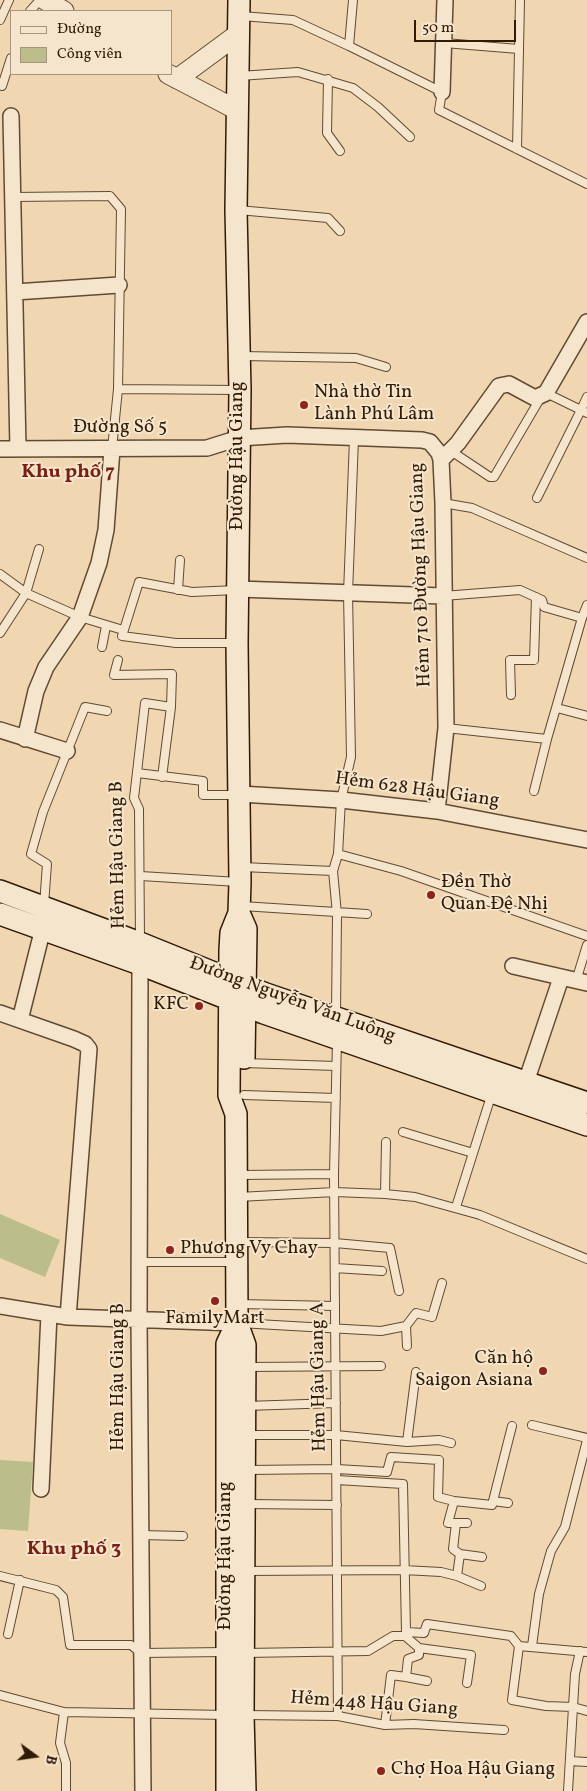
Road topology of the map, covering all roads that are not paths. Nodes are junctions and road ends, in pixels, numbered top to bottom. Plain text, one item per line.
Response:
1 (9, 0) edge
2 (40, 0) edge
3 (45, 0) edge
4 (353, 0) edge
5 (445, 0) edge
6 (520, 0) edge
7 (31, 10) edge
8 (62, 10) edge
9 (239, 17) edge
10 (0, 20) edge
11 (444, 44) junction
12 (349, 46) junction
13 (519, 49) junction
14 (10, 61) edge
15 (173, 76) edge
16 (237, 76) junction
17 (328, 79) junction
18 (2, 86) dead end
19 (442, 92) junction
20 (237, 110) junction
21 (11, 116) dead end
22 (410, 137) dead end
23 (6, 147) edge
24 (517, 149) junction
25 (340, 151) dead end
26 (587, 184) edge
27 (12, 197) junction
28 (236, 210) junction
29 (340, 231) dead end
30 (119, 285) junction
31 (15, 292) junction
32 (587, 322) edge
33 (239, 356) junction
34 (386, 367) dead end
35 (118, 390) junction
36 (240, 390) junction
37 (543, 395) junction
38 (587, 397) edge
39 (584, 411) edge
40 (239, 438) junction
41 (354, 439) junction
42 (0, 449) edge
43 (18, 449) junction
44 (112, 449) junction
45 (446, 455) junction
46 (537, 498) dead end
47 (443, 503) junction
48 (39, 549) dead end
49 (587, 558) edge
50 (180, 560) dead end
51 (0, 574) edge
52 (238, 589) junction
53 (178, 590) junction
54 (26, 593) junction
55 (348, 593) junction
56 (443, 596) junction
57 (536, 597) junction
58 (587, 605) edge
59 (0, 616) edge
60 (80, 617) junction
61 (582, 618) junction
62 (7, 621) junction
63 (106, 626) junction
64 (123, 630) junction
65 (0, 633) edge
66 (237, 643) junction
67 (102, 647) dead end
68 (118, 660) dead end
69 (511, 695) dead end
70 (171, 707) junction
71 (557, 708) junction
72 (107, 712) dead end
73 (587, 716) edge
74 (446, 728) junction
75 (0, 730) edge
76 (25, 739) junction
77 (546, 739) junction
78 (67, 751) junction
79 (137, 773) junction
80 (162, 777) junction
81 (534, 791) dead end
82 (240, 794) junction
83 (340, 800) junction
84 (437, 811) junction
85 (587, 840) edge
86 (338, 854) junction
87 (332, 871) junction
88 (240, 875) junction
89 (141, 876) junction
90 (0, 891) edge
91 (240, 909) junction
92 (0, 914) edge
93 (337, 914) junction
94 (367, 914) dead end
95 (43, 918) junction
96 (587, 936) edge
97 (140, 943) junction
98 (587, 944) edge
99 (140, 964) junction
100 (513, 966) dead end
101 (575, 981) edge
102 (238, 993) junction
103 (0, 1014) edge
104 (20, 1020) junction
105 (336, 1029) junction
106 (244, 1064) junction
107 (336, 1066) junction
108 (526, 1082) junction
109 (493, 1091) junction
110 (336, 1098) junction
111 (587, 1103) edge
112 (240, 1104) junction
113 (587, 1125) edge
114 (404, 1132) dead end
115 (386, 1142) dead end
116 (473, 1153) junction
117 (334, 1174) junction
118 (236, 1175) junction
119 (335, 1192) junction
120 (385, 1194) junction
121 (236, 1197) junction
122 (456, 1207) junction
123 (334, 1243) junction
124 (237, 1252) junction
125 (587, 1259) edge
126 (140, 1262) junction
127 (336, 1268) junction
128 (382, 1271) dead end
129 (442, 1283) dead end
130 (399, 1291) dead end
131 (0, 1306) edge
132 (335, 1306) junction
133 (49, 1314) junction
134 (237, 1314) junction
135 (68, 1317) junction
136 (139, 1320) junction
137 (406, 1326) junction
138 (336, 1327) junction
139 (407, 1346) dead end
140 (336, 1366) junction
141 (381, 1366) dead end
142 (244, 1367) junction
143 (416, 1372) dead end
144 (336, 1403) junction
145 (244, 1406) junction
146 (532, 1425) dead end
147 (512, 1426) dead end
148 (244, 1435) junction
149 (336, 1435) junction
150 (587, 1439) edge
151 (407, 1442) junction
152 (451, 1443) dead end
153 (337, 1469) junction
154 (244, 1470) junction
155 (337, 1480) junction
156 (41, 1488) dead end
157 (454, 1501) junction
158 (493, 1501) junction
159 (508, 1503) dead end
160 (244, 1504) junction
161 (337, 1505) junction
162 (456, 1523) junction
163 (468, 1523) dead end
164 (141, 1536) junction
165 (183, 1536) dead end
166 (460, 1554) junction
167 (482, 1557) dead end
168 (337, 1570) junction
169 (404, 1570) junction
170 (243, 1571) junction
171 (0, 1576) edge
172 (457, 1576) junction
173 (20, 1580) junction
174 (481, 1586) dead end
175 (8, 1634) dead end
176 (406, 1634) junction
177 (519, 1646) junction
178 (532, 1646) junction
179 (419, 1648) junction
180 (338, 1651) junction
181 (235, 1652) junction
182 (584, 1652) edge
183 (141, 1653) junction
184 (406, 1677) junction
185 (427, 1681) dead end
186 (467, 1683) dead end
187 (0, 1695) edge
188 (573, 1707) junction
189 (587, 1711) edge
190 (64, 1712) junction
191 (143, 1714) junction
192 (235, 1715) junction
193 (338, 1716) junction
194 (385, 1725) junction
195 (504, 1730) dead end
196 (570, 1761) junction
197 (587, 1762) edge
198 (66, 1791) edge
199 (143, 1791) edge
200 (227, 1791) edge
201 (246, 1791) edge
202 (568, 1791) edge

1 - 10 lane
2 - 7 lane
3 - 8 street
4 - 12 lane
5 - 11 street
6 - 13 lane
9 - 12 lane
9 - 15 street
9 - 16 main road, Đường Hậu Giang
11 - 13 lane
11 - 19 street
12 - 19 lane
13 - 24 lane
14 - 18 lane
15 - 20 street
16 - 17 lane
16 - 20 main road, Đường Hậu Giang
17 - 22 lane
17 - 25 lane
19 - 24 lane
20 - 28 main road, Đường Hậu Giang
21 - 23 street
23 - 27 street
24 - 26 lane
27 - 30 lane
27 - 31 street
28 - 29 lane
28 - 33 main road, Đường Hậu Giang
30 - 31 street
30 - 35 lane
31 - 43 street
32 - 37 street
33 - 34 lane
33 - 36 main road, Đường Hậu Giang
35 - 36 lane
35 - 44 lane
36 - 40 main road, Đường Hậu Giang
37 - 39 lane
37 - 45 street
37 - 45 lane
38 - 39 lane
39 - 46 lane
40 - 41 street, Hẻm 710 Đường Hậu Giang
40 - 44 street, Đường Số 5
40 - 52 main road, Đường Hậu Giang
41 - 45 street, Hẻm 710 Đường Hậu Giang
41 - 55 lane
42 - 43 street, Đường Số 5
43 - 44 street, Đường Số 5
44 - 60 street
45 - 47 street, Hẻm 710 Đường Hậu Giang
47 - 49 lane
47 - 56 street, Hẻm 710 Đường Hậu Giang
48 - 54 lane
50 - 53 lane
51 - 54 lane
52 - 53 lane
52 - 55 street
52 - 66 main road, Đường Hậu Giang
53 - 64 lane
54 - 60 lane
54 - 62 lane
55 - 56 street
55 - 83 lane
56 - 57 lane
56 - 74 street, Hẻm 710 Đường Hậu Giang
57 - 61 lane
57 - 69 lane
58 - 61 lane
59 - 62 lane
60 - 63 lane
60 - 76 street
61 - 71 lane
62 - 65 lane
63 - 64 lane
63 - 67 lane
64 - 66 lane
66 - 82 main road, Đường Hậu Giang
68 - 70 lane
70 - 79 lane, Hẻm Hậu Giang B
70 - 80 lane
71 - 73 lane
71 - 77 lane
72 - 78 lane
74 - 77 lane
74 - 84 street, Hẻm 710 Đường Hậu Giang
75 - 76 street
76 - 78 street
77 - 81 lane
78 - 95 lane
79 - 80 lane
79 - 89 lane, Hẻm Hậu Giang B
80 - 82 lane
82 - 83 street, Hẻm 628 Hậu Giang
82 - 88 main road, Đường Hậu Giang
83 - 84 street, Hẻm 628 Hậu Giang
83 - 86 lane
84 - 85 street, Hẻm 628 Hậu Giang
86 - 87 lane
86 - 96 lane
87 - 88 lane
87 - 93 lane, Hẻm Hậu Giang A
88 - 89 lane
88 - 91 main road, Đường Hậu Giang
89 - 97 lane, Hẻm Hậu Giang B
90 - 95 main road, Đường Nguyễn Văn Luông
91 - 93 lane
91 - 102 main road, Đường Hậu Giang
92 - 95 main road, Đường Nguyễn Văn Luông
93 - 94 lane
93 - 105 lane, Hẻm Hậu Giang A
95 - 97 main road, Đường Nguyễn Văn Luông
95 - 99 main road, Đường Nguyễn Văn Luông
95 - 104 street
97 - 102 main road, Đường Nguyễn Văn Luông
98 - 101 lane
99 - 102 main road, Đường Nguyễn Văn Luông
99 - 126 street, Hẻm Hậu Giang B
100 - 101 street
101 - 108 street
102 - 105 main road, Đường Nguyễn Văn Luông
102 - 106 main road, Đường Hậu Giang
102 - 112 main road, Đường Hậu Giang
103 - 104 street
104 - 135 street
105 - 107 lane, Hẻm Hậu Giang A
105 - 108 main road, Đường Nguyễn Văn Luông
105 - 109 main road, Đường Nguyễn Văn Luông
106 - 107 lane
106 - 112 main road, Đường Hậu Giang
107 - 110 lane, Hẻm Hậu Giang A
108 - 111 main road, Đường Nguyễn Văn Luông
109 - 113 main road, Đường Nguyễn Văn Luông
109 - 116 lane
110 - 112 lane
110 - 117 lane, Hẻm Hậu Giang A
112 - 118 main road, Đường Hậu Giang
114 - 116 lane
115 - 120 lane
116 - 122 lane
117 - 118 lane
117 - 119 lane, Hẻm Hậu Giang A
118 - 121 main road, Đường Hậu Giang
119 - 120 lane
119 - 121 lane
119 - 123 lane, Hẻm Hậu Giang A
120 - 122 lane
121 - 124 main road, Đường Hậu Giang
122 - 125 lane
123 - 124 lane
123 - 127 lane, Hẻm Hậu Giang A
123 - 130 lane
124 - 126 lane
124 - 134 main road, Đường Hậu Giang
126 - 136 street, Hẻm Hậu Giang B
127 - 128 lane
127 - 132 lane, Hẻm Hậu Giang A
129 - 137 lane
131 - 133 street
132 - 134 lane
132 - 138 lane, Hẻm Hậu Giang A
133 - 135 street
133 - 156 street
134 - 136 street
134 - 138 lane
134 - 142 main road, Đường Hậu Giang
134 - 181 main road, Đường Hậu Giang
135 - 136 street
136 - 164 street, Hẻm Hậu Giang B
137 - 138 lane
137 - 139 lane
138 - 140 lane, Hẻm Hậu Giang A
140 - 141 lane
140 - 142 lane
140 - 144 lane, Hẻm Hậu Giang A
142 - 145 main road, Đường Hậu Giang
143 - 151 lane
144 - 145 lane
144 - 149 lane, Hẻm Hậu Giang A
145 - 148 main road, Đường Hậu Giang
146 - 150 lane
147 - 158 lane
148 - 149 lane
148 - 154 main road, Đường Hậu Giang
149 - 151 lane
149 - 153 lane, Hẻm Hậu Giang A
150 - 178 lane
151 - 152 lane
153 - 154 lane
153 - 155 lane, Hẻm Hậu Giang A
153 - 157 lane
154 - 160 main road, Đường Hậu Giang
155 - 161 lane, Hẻm Hậu Giang A
155 - 169 lane
157 - 158 lane
157 - 162 lane
158 - 159 lane
160 - 161 lane
160 - 170 main road, Đường Hậu Giang
161 - 168 lane, Hẻm Hậu Giang A
162 - 163 lane
162 - 166 lane
164 - 165 lane
164 - 183 street, Hẻm Hậu Giang B
166 - 167 lane
166 - 172 lane
168 - 169 lane
168 - 170 lane
168 - 180 lane, Hẻm Hậu Giang A
169 - 172 lane
169 - 176 lane
170 - 181 main road, Đường Hậu Giang
171 - 173 lane
172 - 174 lane
173 - 175 lane
173 - 183 lane
176 - 177 lane
176 - 179 lane
176 - 180 lane
177 - 178 lane
177 - 188 lane
178 - 182 lane
179 - 184 lane
179 - 186 lane
180 - 181 lane
180 - 193 lane, Hẻm Hậu Giang A
181 - 183 lane
181 - 192 main road, Đường Hậu Giang
182 - 188 lane
183 - 191 street, Hẻm Hậu Giang B
184 - 185 lane
184 - 194 lane
187 - 190 lane, Hẻm 448 Hậu Giang
188 - 189 lane
188 - 196 lane
190 - 191 lane, Hẻm 448 Hậu Giang
190 - 198 lane
191 - 192 lane, Hẻm 448 Hậu Giang
191 - 199 street, Hẻm Hậu Giang B
192 - 193 lane, Hẻm 448 Hậu Giang
192 - 200 main road, Đường Hậu Giang
192 - 201 main road, Đường Hậu Giang
193 - 194 lane, Hẻm 448 Hậu Giang
194 - 195 lane, Hẻm 448 Hậu Giang
196 - 197 lane
196 - 202 lane

